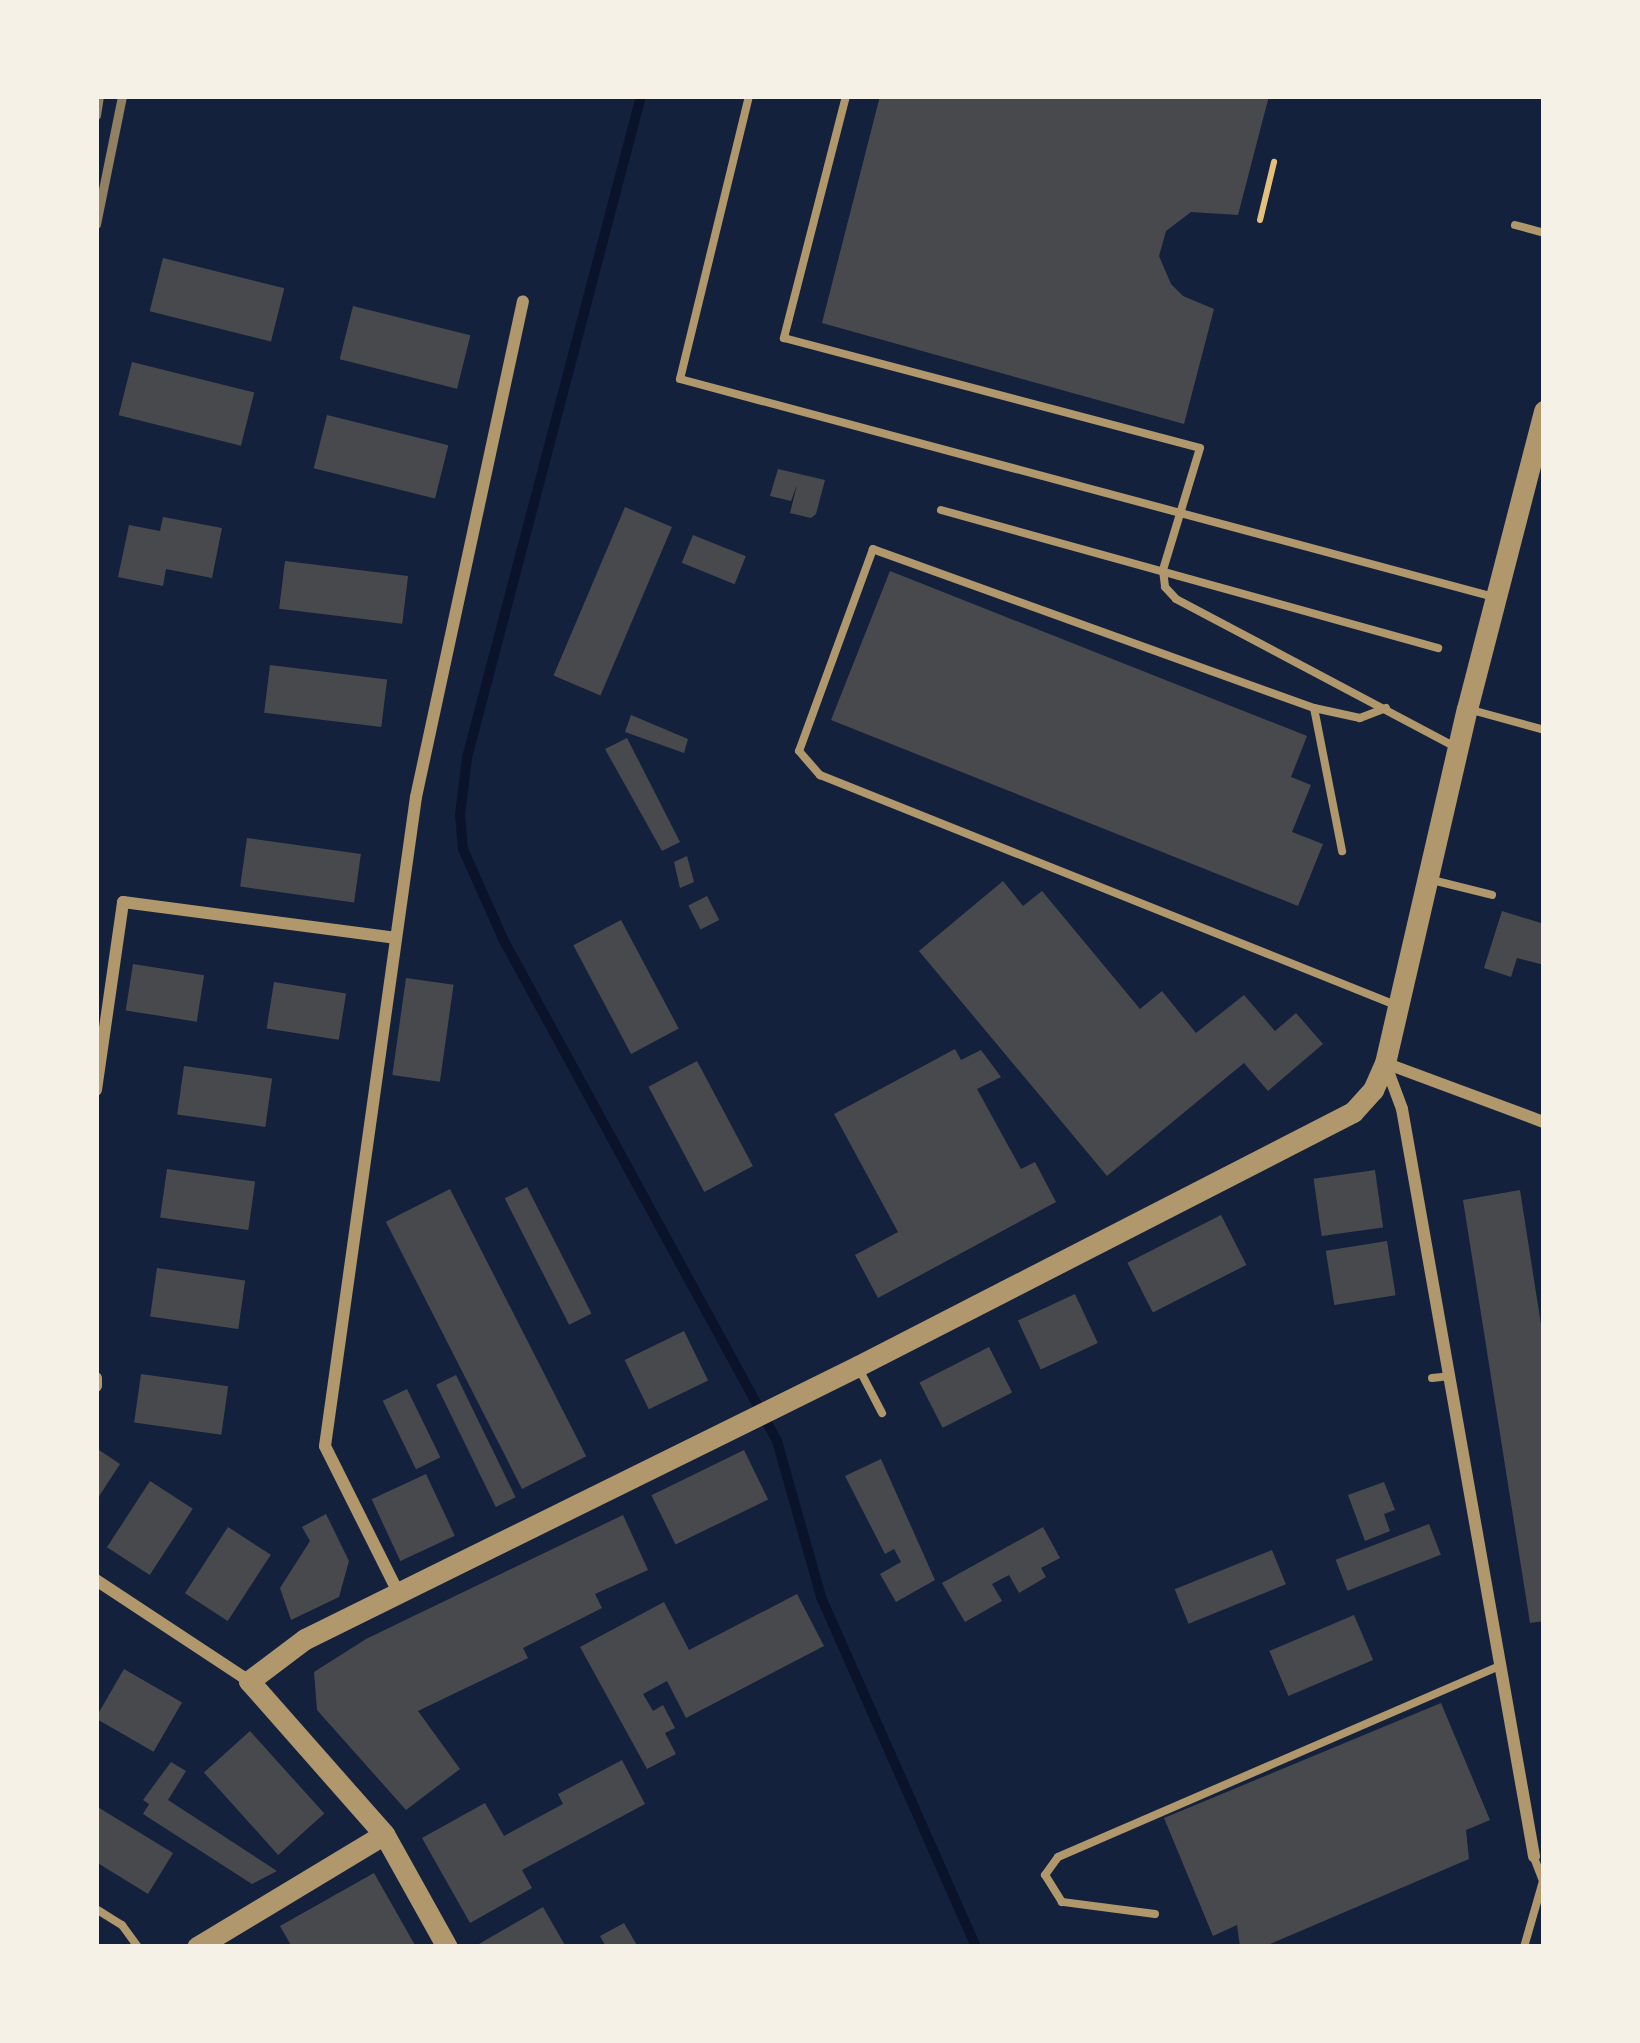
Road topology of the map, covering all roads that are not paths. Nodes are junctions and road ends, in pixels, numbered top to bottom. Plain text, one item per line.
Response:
1 (749, 96) edge
2 (846, 96) edge
3 (1515, 225) dead end
4 (1544, 233) edge
5 (523, 301) dead end
6 (1544, 411) edge
7 (940, 509) dead end
8 (1182, 517) junction
9 (1163, 570) junction
10 (1496, 597) junction
11 (1438, 648) dead end
12 (1314, 708) junction
13 (1385, 708) junction
14 (1467, 709) junction
15 (1544, 730) edge
16 (1457, 748) junction
17 (1342, 851) dead end
18 (1427, 878) junction
19 (1492, 895) dead end
20 (394, 938) junction
21 (1400, 1006) junction
22 (1385, 1063) junction
23 (96, 1090) edge
24 (1544, 1122) edge
25 (858, 1366) junction
26 (1451, 1376) junction
27 (1432, 1378) dead end
28 (882, 1413) dead end
29 (96, 1580) edge
30 (398, 1592) junction
31 (1502, 1666) junction
32 (249, 1681) junction
33 (384, 1834) junction
34 (1534, 1856) joint
35 (1544, 1882) edge
36 (96, 1909) edge
37 (1155, 1914) dead end
38 (138, 1947) edge
39 (197, 1947) edge
40 (447, 1947) edge
41 (1524, 1947) edge

1 - 8 lane
2 - 8 lane
3 - 4 lane
5 - 20 street
6 - 10 street
7 - 9 lane
8 - 9 lane
8 - 10 lane
9 - 11 lane
9 - 13 lane
10 - 14 street
12 - 13 lane
12 - 17 lane
12 - 21 lane
13 - 16 lane
14 - 15 lane
14 - 16 street
16 - 18 street
18 - 19 lane
18 - 21 street
20 - 23 street
20 - 30 street
21 - 22 street
22 - 24 street
22 - 25 street
22 - 26 street
25 - 28 lane
25 - 30 street
26 - 27 lane
26 - 31 street
29 - 32 street
30 - 32 street
31 - 34 street
31 - 37 lane
32 - 33 street
33 - 39 street
33 - 40 street
34 - 35 lane
35 - 41 lane
36 - 38 lane

